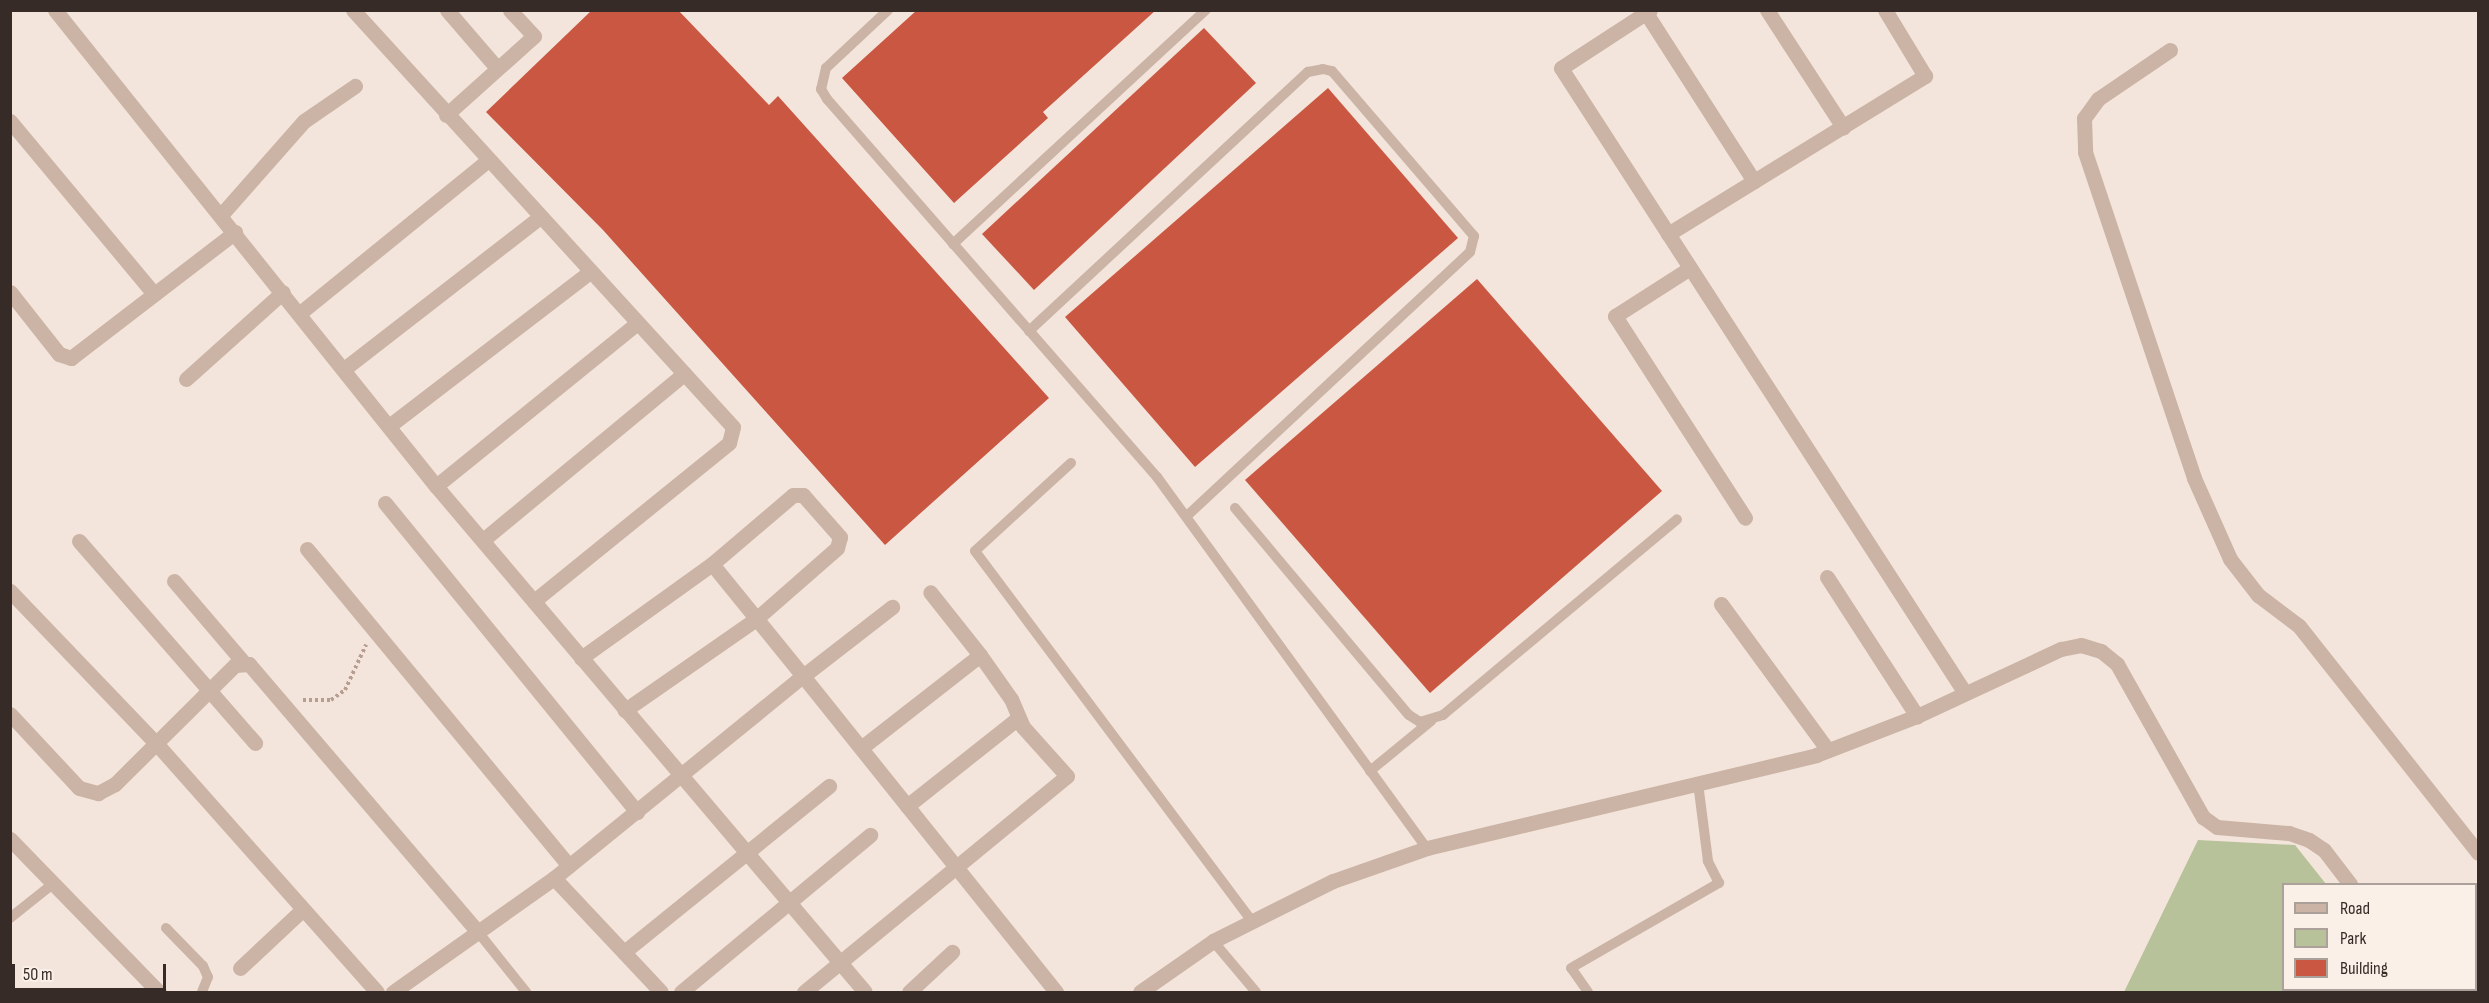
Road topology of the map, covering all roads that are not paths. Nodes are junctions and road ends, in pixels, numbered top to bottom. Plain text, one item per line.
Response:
1 (55, 10) edge
2 (353, 10) edge
3 (447, 10) edge
4 (510, 10) edge
5 (888, 10) edge
6 (1206, 10) edge
7 (1767, 10) edge
8 (1885, 10) edge
9 (1648, 12) edge
10 (2170, 50) dead end
11 (497, 68) junction
12 (355, 86) dead end
13 (446, 115) junction
14 (10, 121) edge
15 (1843, 127) junction
16 (487, 161) junction
17 (1754, 181) junction
18 (221, 215) junction
19 (539, 218) junction
20 (235, 232) junction
21 (1668, 234) junction
22 (953, 244) junction
23 (1690, 268) junction
24 (590, 272) junction
25 (10, 292) edge
26 (283, 292) junction
27 (154, 294) junction
28 (300, 313) junction
29 (637, 323) junction
30 (1029, 331) junction
31 (344, 369) junction
32 (684, 374) junction
33 (186, 379) dead end
34 (389, 426) junction
35 (1071, 463) dead end
36 (436, 486) junction
37 (385, 503) dead end
38 (1235, 508) dead end
39 (1187, 516) junction
40 (1745, 518) dead end
41 (1677, 519) dead end
42 (483, 540) junction
43 (79, 541) dead end
44 (307, 549) dead end
45 (711, 564) junction
46 (1827, 577) dead end
47 (174, 581) dead end
48 (10, 591) edge
49 (930, 592) dead end
50 (534, 601) junction
51 (1721, 604) dead end
52 (892, 606) dead end
53 (756, 619) junction
54 (980, 654) junction
55 (581, 658) junction
56 (244, 663) junction
57 (803, 676) junction
58 (209, 690) junction
59 (1965, 693) junction
60 (625, 710) junction
61 (10, 714) edge
62 (1917, 716) junction
63 (1018, 718) junction
64 (1431, 720) junction
65 (155, 742) junction
66 (255, 743) dead end
67 (861, 748) junction
68 (1828, 750) junction
69 (1370, 771) junction
70 (681, 778) junction
71 (1698, 783) junction
72 (829, 786) dead end
73 (907, 806) junction
74 (637, 812) junction
75 (870, 835) dead end
76 (10, 838) edge
77 (1427, 848) junction
78 (745, 852) junction
79 (2478, 853) edge
80 (569, 866) junction
81 (956, 870) junction
82 (554, 878) junction
83 (54, 883) junction
84 (2349, 883) edge
85 (787, 902) junction
86 (303, 909) junction
87 (10, 918) edge
88 (1253, 922) junction
89 (166, 928) dead end
90 (478, 932) junction
91 (1213, 941) junction
92 (624, 952) junction
93 (952, 952) dead end
94 (839, 964) junction
95 (240, 968) dead end
96 (159, 993) edge
97 (202, 993) edge
98 (377, 993) edge
99 (393, 993) edge
100 (526, 993) edge
101 (661, 993) edge
102 (681, 993) edge
103 (804, 993) edge
104 (865, 993) edge
105 (909, 993) edge
106 (1056, 993) edge
107 (1140, 993) edge
108 (1256, 993) edge
109 (1588, 993) edge

1 - 18 street
2 - 13 street
3 - 11 street
4 - 11 street
5 - 22 lane
6 - 22 lane
7 - 15 street
8 - 15 street
9 - 17 street
9 - 21 street
10 - 79 street
11 - 13 street
12 - 18 street
13 - 16 street
14 - 27 street
15 - 17 street
16 - 19 street
16 - 28 street
17 - 21 street
18 - 20 street
19 - 24 street
19 - 31 street
20 - 26 street
20 - 27 street
21 - 23 street
22 - 30 lane
23 - 40 street
23 - 59 street
24 - 29 street
24 - 34 street
25 - 27 street
26 - 28 street
26 - 33 street
28 - 31 street
29 - 32 street
29 - 36 street
30 - 39 lane
30 - 39 lane
31 - 34 street
32 - 42 street
32 - 50 street
34 - 36 street
35 - 88 lane
36 - 42 street
37 - 74 street
38 - 64 lane
39 - 69 lane
41 - 64 lane
42 - 50 street
43 - 58 street
44 - 80 street
45 - 53 street
45 - 53 street
45 - 55 street
46 - 62 street
47 - 56 street
48 - 65 street
49 - 54 street
50 - 55 street
51 - 68 street
52 - 57 street
53 - 57 street
53 - 60 street
54 - 63 street
54 - 67 street
55 - 60 street
56 - 58 street
56 - 90 street
57 - 67 street
57 - 70 street
58 - 65 street
58 - 66 street
59 - 62 street
59 - 84 street
60 - 70 street
61 - 65 street
62 - 68 street
63 - 73 street
63 - 81 street
64 - 69 lane
65 - 86 street
67 - 73 street
68 - 71 street
69 - 77 lane
70 - 74 street
70 - 78 street
71 - 77 street
71 - 109 lane
72 - 78 street
73 - 81 street
74 - 80 street
75 - 85 street
76 - 83 street
77 - 88 street
78 - 85 street
78 - 92 street
80 - 82 street
81 - 94 street
81 - 106 street
82 - 90 street
82 - 92 street
83 - 87 lane
83 - 96 street
85 - 94 street
85 - 102 street
86 - 95 street
86 - 98 street
88 - 91 street
89 - 97 lane
90 - 99 street
90 - 100 lane
91 - 107 street
91 - 108 lane
92 - 101 street
93 - 105 street
94 - 103 street
94 - 104 street

